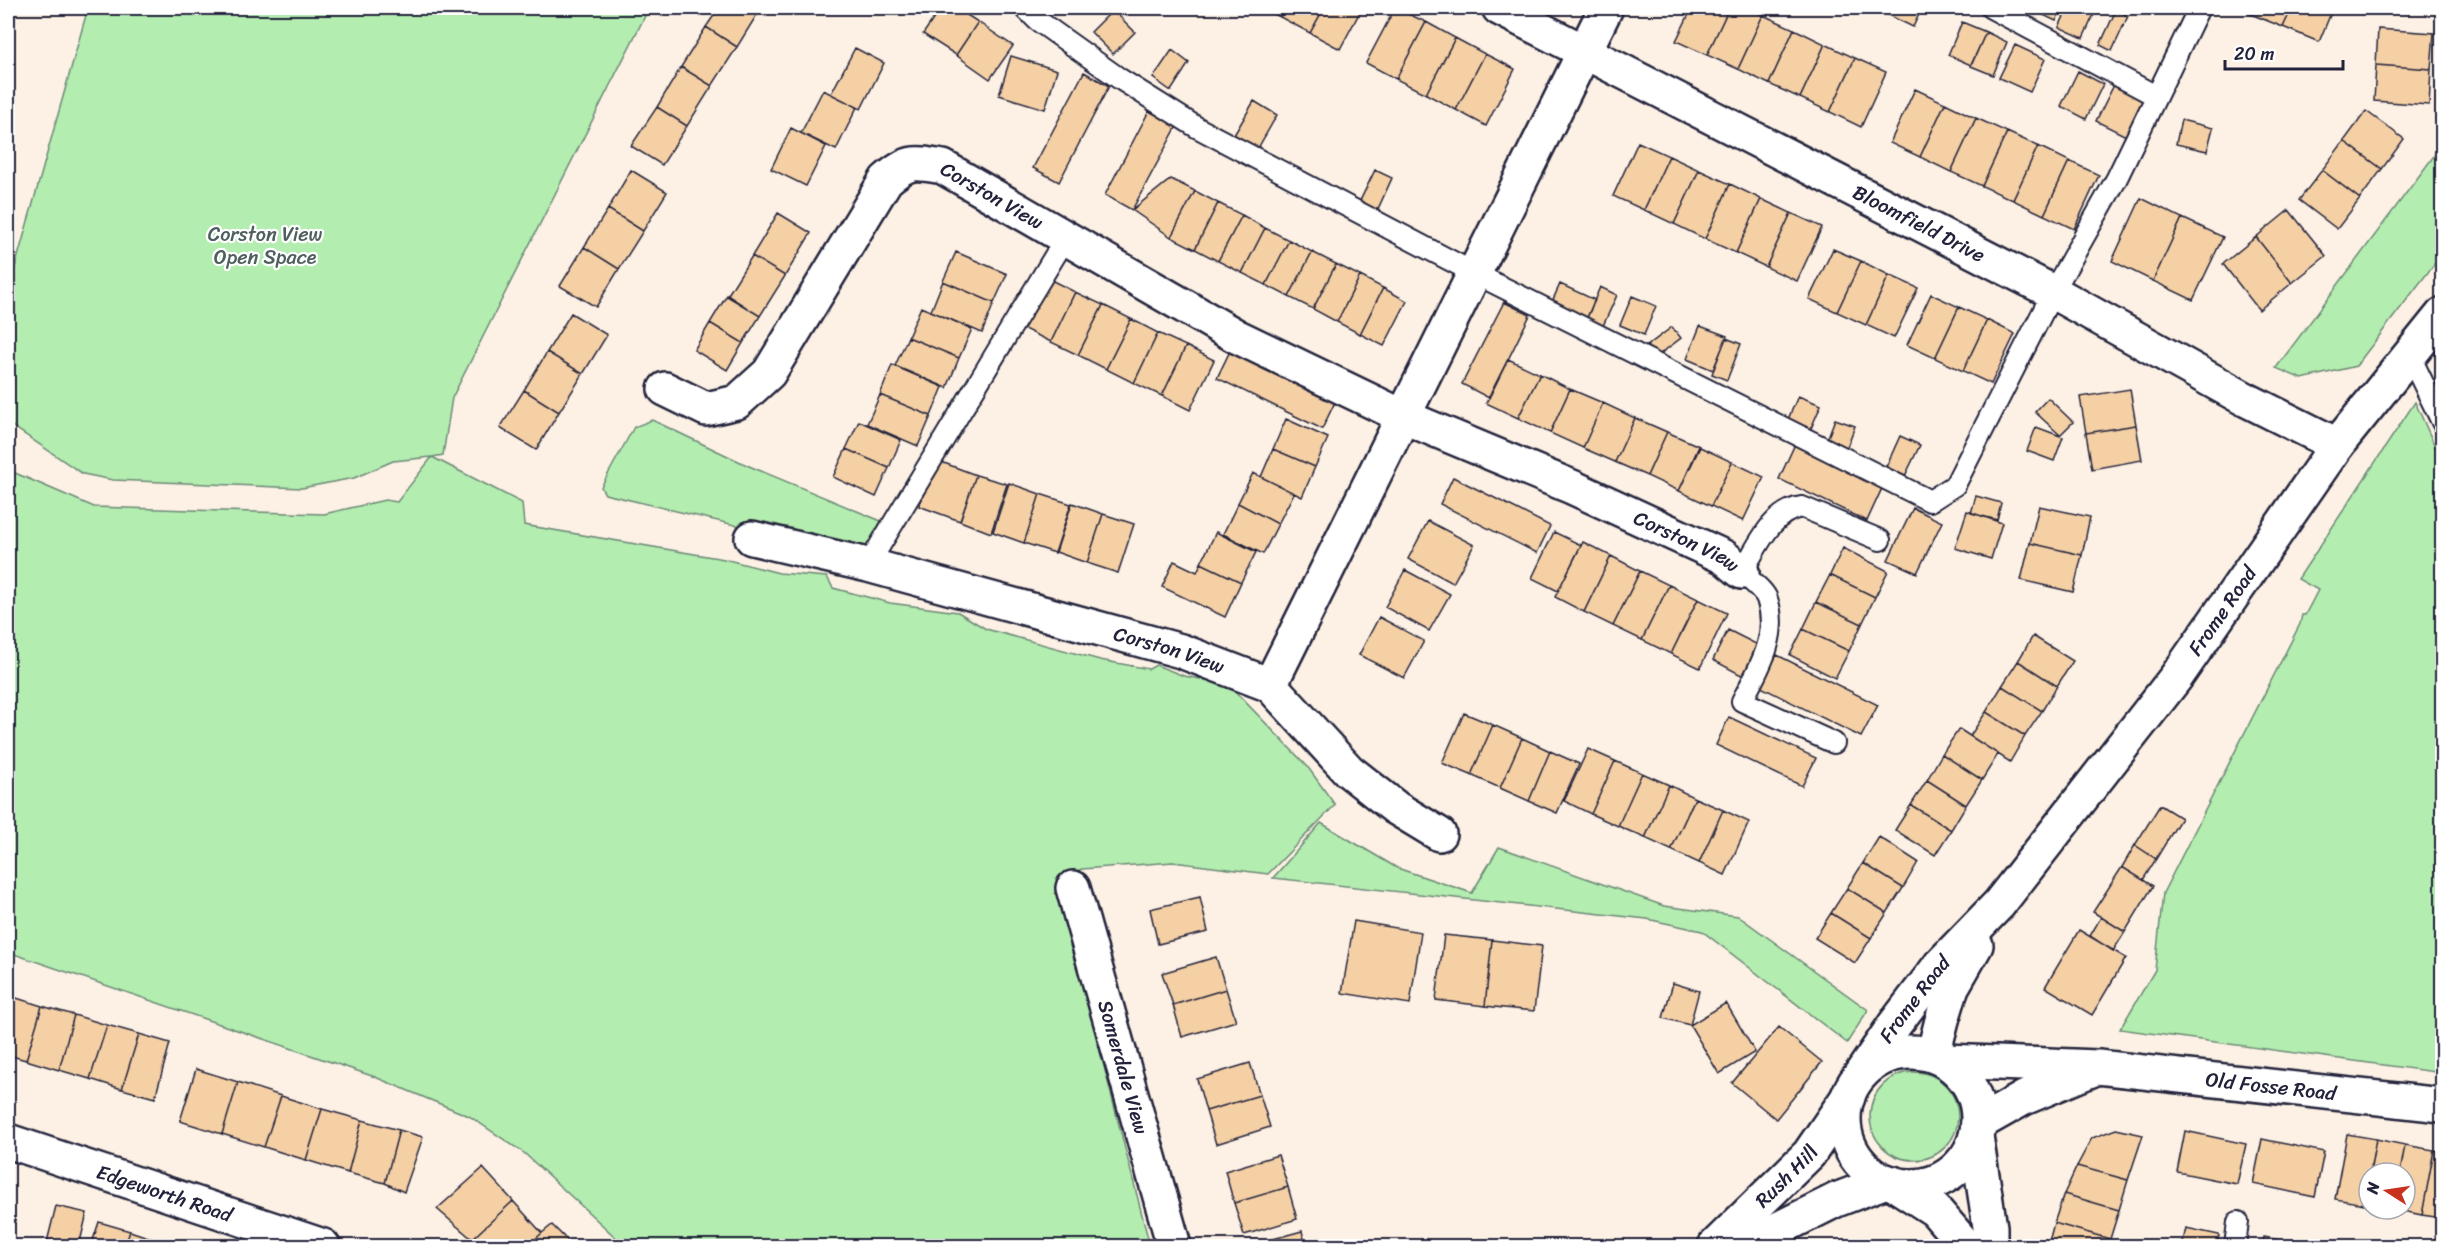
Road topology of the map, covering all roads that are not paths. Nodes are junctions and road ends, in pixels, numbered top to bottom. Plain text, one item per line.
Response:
1 (1026, 8) edge
2 (1499, 8) edge
3 (1606, 8) edge
4 (1991, 8) edge
5 (2199, 8) edge
6 (1584, 52) junction
7 (2156, 96) junction
8 (1065, 239) junction
9 (1476, 274) junction
10 (2053, 292) junction
11 (2442, 315) edge
12 (2410, 356) junction
13 (665, 389) dead end
14 (1402, 416) junction
15 (2442, 422) edge
16 (2337, 445) junction
17 (752, 538) dead end
18 (1880, 540) dead end
19 (868, 565) junction
20 (1742, 572) junction
21 (1270, 685) junction
22 (1834, 743) dead end
23 (1439, 834) dead end
24 (1073, 888) dead end
25 (1999, 904) junction
26 (1940, 1058) junction
27 (2098, 1067) junction
28 (1854, 1085) junction
29 (2442, 1105) edge
30 (1977, 1130) junction
31 (8, 1141) edge
32 (1889, 1182) junction
33 (2238, 1222) dead end
34 (322, 1246) edge
35 (1174, 1246) edge
36 (1715, 1246) edge
37 (1744, 1246) edge
38 (1965, 1246) edge
39 (1990, 1246) edge
40 (2235, 1246) edge

1 - 9 lane
2 - 6 street, Bloomfield Drive
3 - 6 street
4 - 7 lane
5 - 7 lane
6 - 9 street
6 - 10 street, Bloomfield Drive
7 - 10 lane
8 - 13 street, Corston View
8 - 14 street, Corston View
8 - 19 lane
9 - 10 lane
9 - 14 street
10 - 16 street, Bloomfield Drive
11 - 12 street, Frome Road
12 - 15 lane
12 - 16 street, Frome Road
14 - 20 street, Corston View
14 - 21 street
16 - 25 street, Frome Road
17 - 19 street, Corston View
18 - 20 lane
19 - 21 street, Corston View
20 - 22 lane, Corston View
21 - 23 street, Corston View
24 - 35 street, Somerdale View
25 - 26 street, Frome Road
25 - 28 street, Frome Road
26 - 27 street, Old Fosse Road
26 - 28 street
26 - 30 street
27 - 29 street, Old Fosse Road
27 - 30 street, Old Fosse Road
28 - 32 street
28 - 36 street, Rush Hill
30 - 32 street
30 - 39 street
31 - 34 street, Edgeworth Road
32 - 37 street, Rush Hill
32 - 38 street
33 - 40 lane

